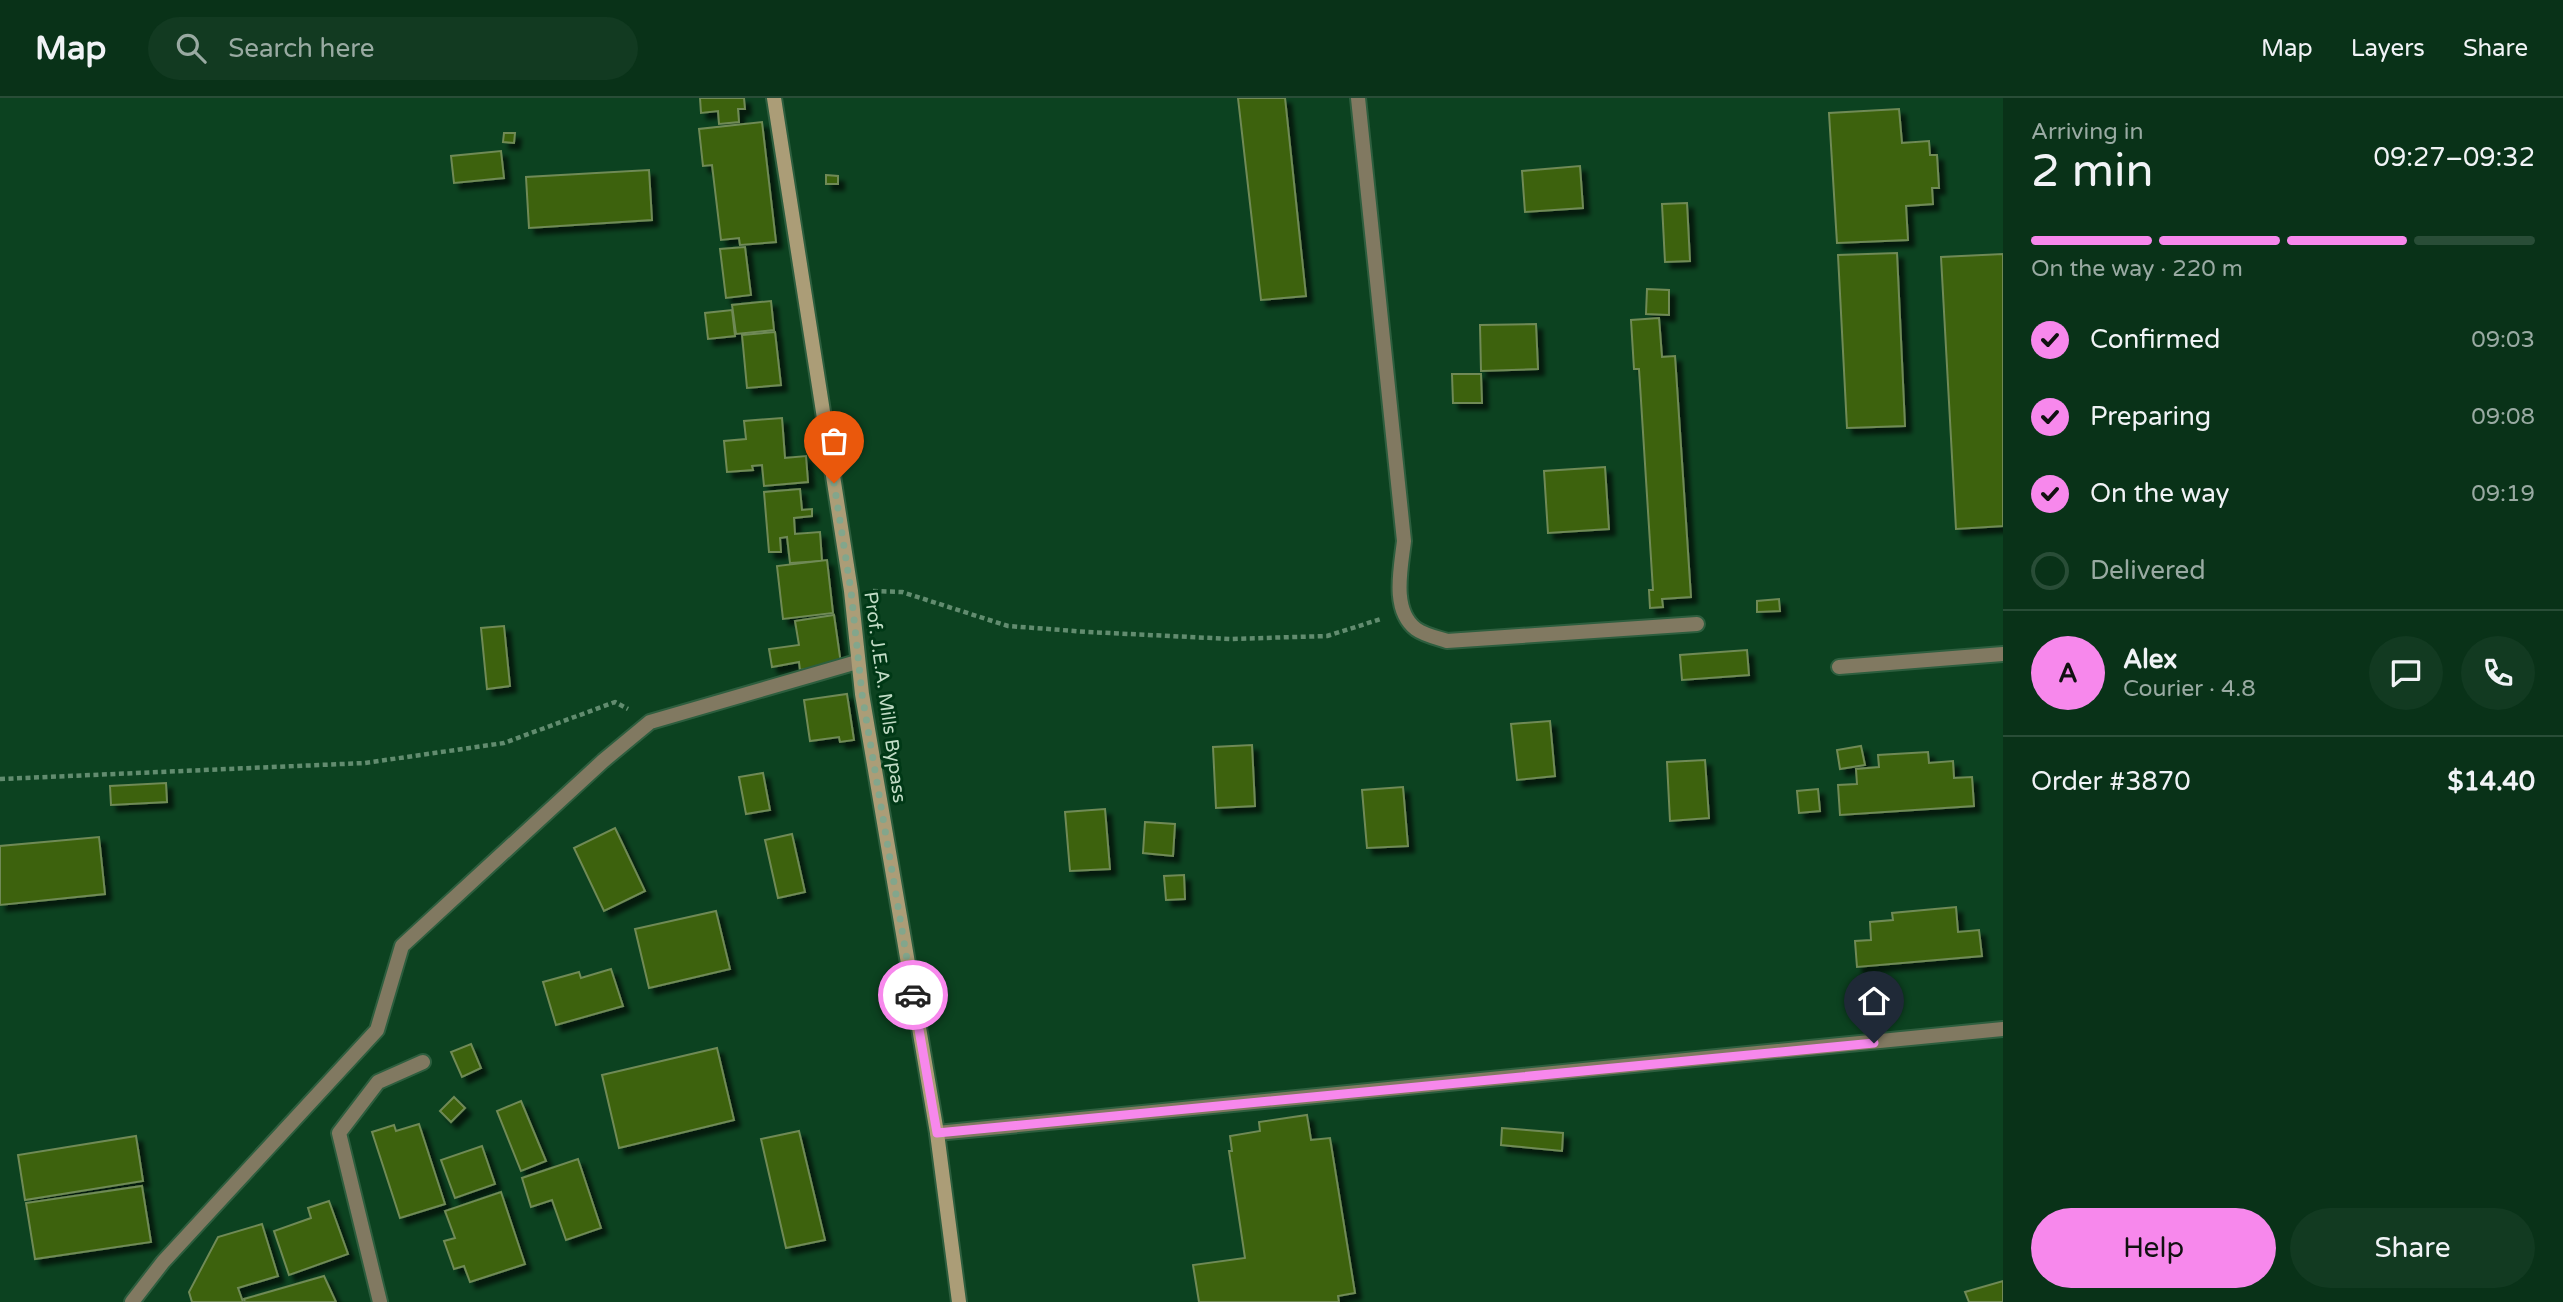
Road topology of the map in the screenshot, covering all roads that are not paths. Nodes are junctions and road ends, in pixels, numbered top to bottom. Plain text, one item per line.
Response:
1 (774, 98) edge
2 (1358, 98) edge
3 (1697, 624) dead end
4 (2003, 654) edge
5 (858, 662) junction
6 (1839, 667) dead end
7 (2003, 1028) edge
8 (423, 1062) dead end
9 (937, 1133) junction
10 (132, 1302) edge
11 (380, 1302) edge
12 (959, 1302) edge

1 - 5 street, Prof. J.E.A. Mills Bypass
2 - 3 street
4 - 6 street
5 - 9 street, Prof. J.E.A. Mills Bypass
5 - 10 street
7 - 9 street
8 - 11 street
9 - 12 street, Prof. J.E.A. Mills Bypass

